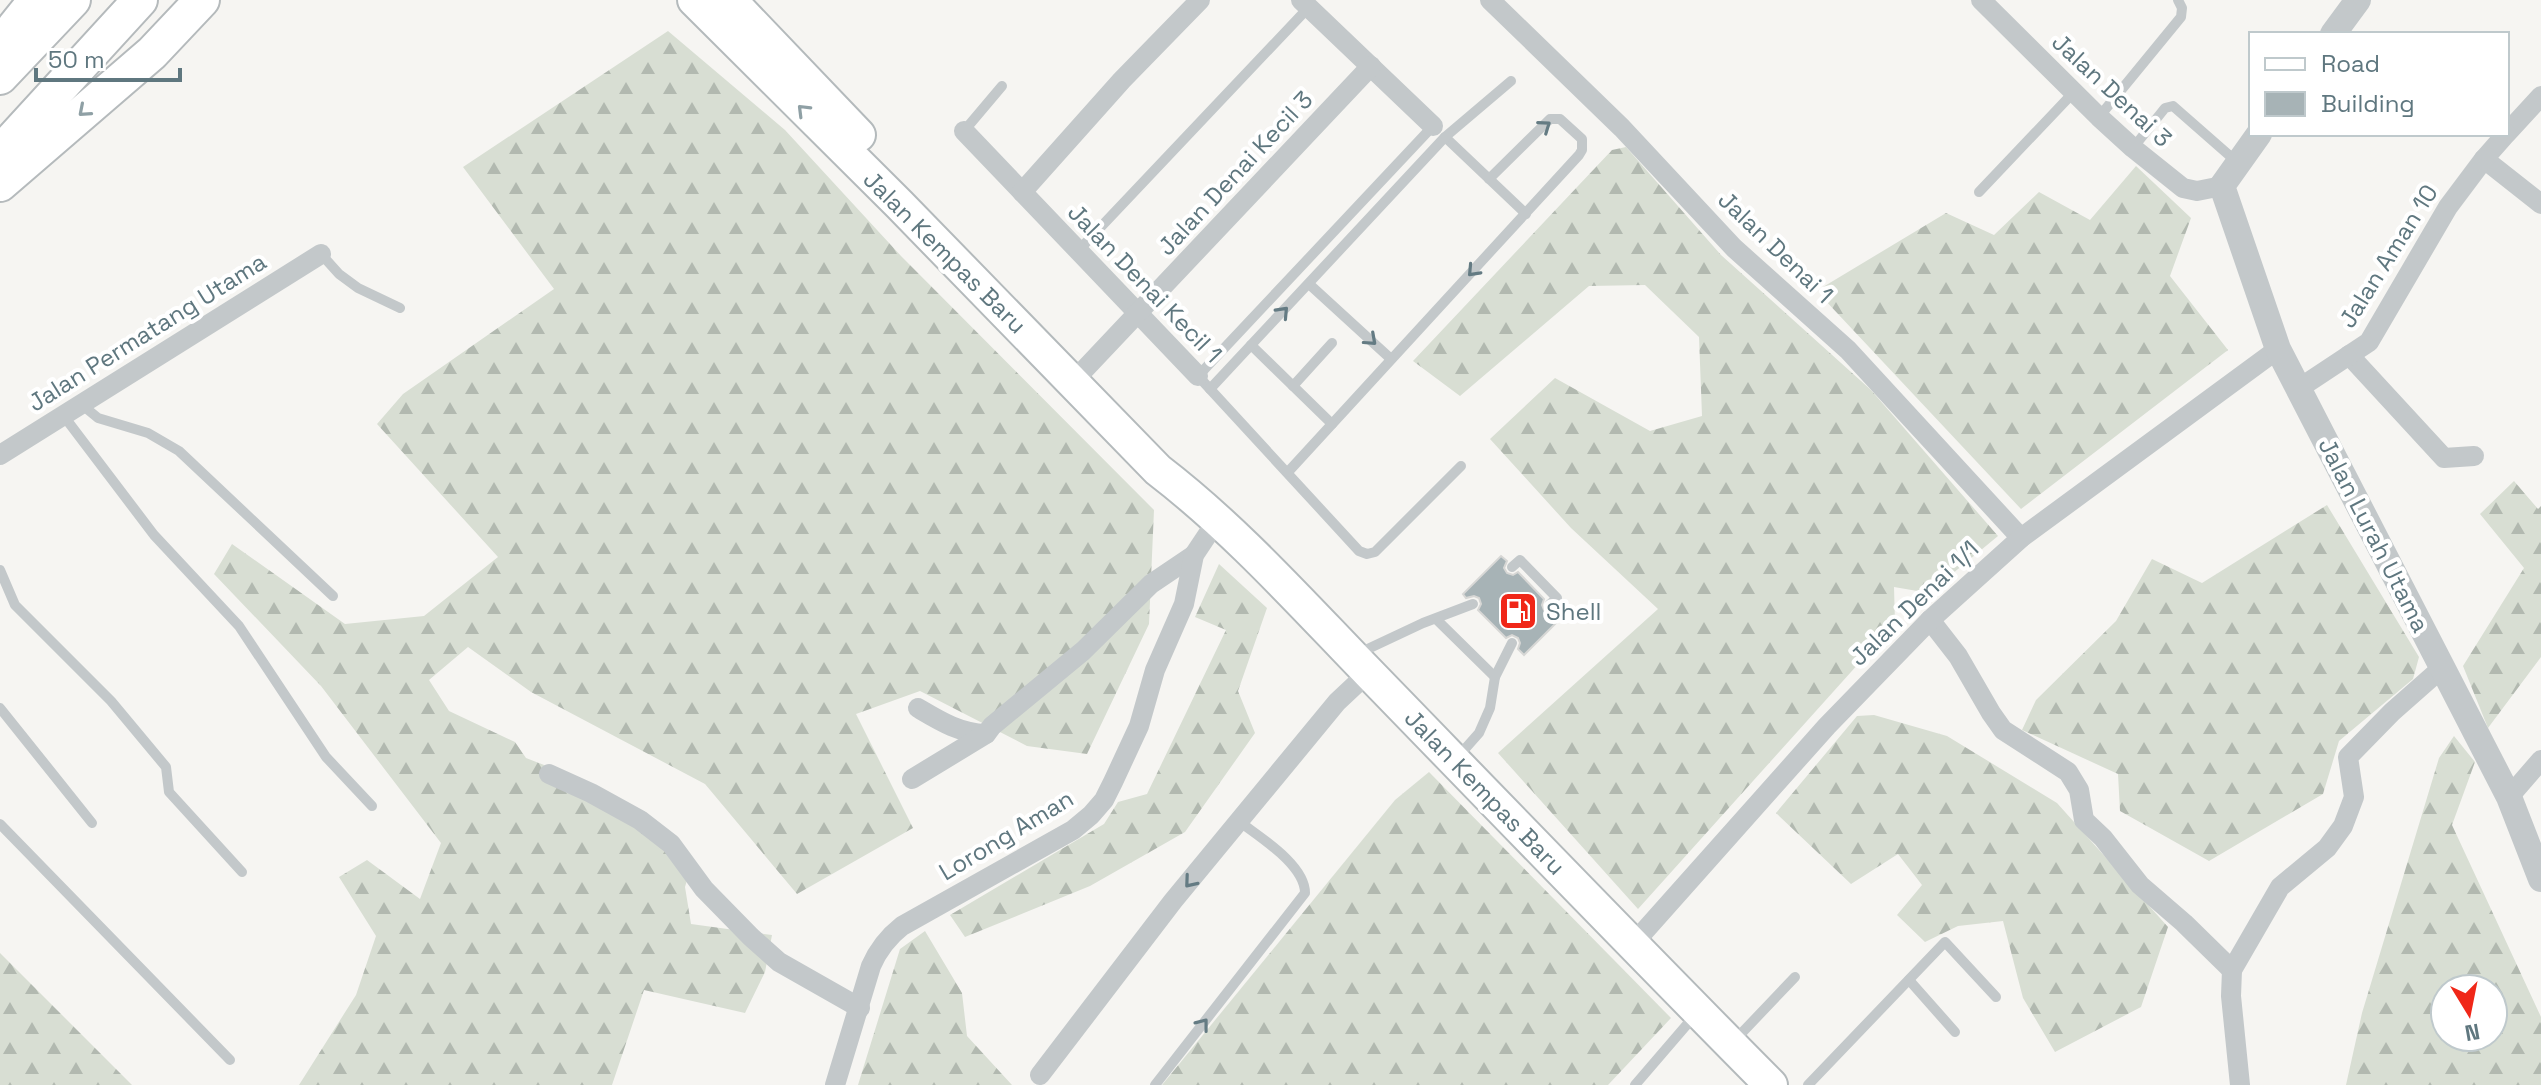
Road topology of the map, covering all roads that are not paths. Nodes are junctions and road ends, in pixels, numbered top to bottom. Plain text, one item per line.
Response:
1 (36, 0) edge
2 (73, 0) edge
3 (140, 0) edge
4 (202, 0) edge
5 (694, 0) edge
6 (730, 0) edge
7 (1200, 0) edge
8 (1490, 0) edge
9 (1981, 0) edge
10 (2178, 0) edge
11 (2358, 0) edge
12 (1305, 4) edge
13 (2334, 32) edge
14 (0, 45) edge
15 (1371, 66) junction
16 (0, 77) edge
17 (1511, 81) dead end
18 (1002, 86) dead end
19 (2073, 93) junction
20 (2541, 96) edge
21 (2099, 117) junction
22 (964, 131) joint
23 (1439, 132) junction
24 (2509, 132) edge
25 (2258, 136) edge
26 (2505, 136) edge
27 (2133, 148) junction
28 (0, 153) edge
29 (2484, 159) junction
30 (2238, 163) junction
31 (1489, 179) junction
32 (0, 184) edge
33 (2222, 186) junction
34 (1022, 192) junction
35 (1979, 192) dead end
36 (2541, 204) edge
37 (1526, 214) junction
38 (1078, 251) junction
39 (321, 254) joint
40 (1309, 284) junction
41 (400, 308) dead end
42 (1138, 315) junction
43 (1332, 343) dead end
44 (1251, 345) junction
45 (2278, 349) junction
46 (2349, 355) junction
47 (1391, 359) junction
48 (1082, 372) junction
49 (1204, 382) junction
50 (1293, 386) junction
51 (2298, 389) junction
52 (81, 404) junction
53 (63, 415) junction
54 (1332, 424) junction
55 (0, 455) edge
56 (2474, 456) dead end
57 (1461, 466) dead end
58 (1288, 472) junction
59 (1208, 510) junction
60 (2021, 538) junction
61 (1194, 555) junction
62 (1512, 567) dead end
63 (0, 570) edge
64 (333, 596) dead end
65 (1473, 604) dead end
66 (1550, 604) dead end
67 (1436, 619) junction
68 (1930, 620) junction
69 (1512, 643) dead end
70 (1361, 664) junction
71 (2443, 667) junction
72 (1495, 677) junction
73 (0, 708) edge
74 (918, 708) dead end
75 (986, 734) junction
76 (2541, 760) edge
77 (1455, 761) junction
78 (549, 774) dead end
79 (912, 779) dead end
80 (2509, 797) junction
81 (372, 806) dead end
82 (1240, 822) junction
83 (92, 823) dead end
84 (0, 824) edge
85 (242, 872) dead end
86 (2541, 879) edge
87 (1632, 945) junction
88 (2232, 970) junction
89 (1795, 977) dead end
90 (1909, 980) junction
91 (1996, 997) dead end
92 (860, 1008) junction
93 (1698, 1012) junction
94 (1955, 1032) dead end
95 (1731, 1044) junction
96 (230, 1060) dead end
97 (1040, 1080) edge
98 (835, 1085) edge
99 (1155, 1085) edge
100 (1635, 1085) edge
101 (1771, 1085) edge
102 (1808, 1085) edge
103 (2240, 1085) edge

1 - 14 highway
2 - 16 highway
3 - 28 highway
4 -> 32 highway
59 -> 5 main road, Jalan Kempas Baru
6 - 48 main road, Jalan Kempas Baru
7 - 34 street
8 - 60 street, Jalan Denai 1
9 - 19 street, Jalan Denai 3
10 - 21 lane
11 - 13 street
12 - 15 street
12 - 38 lane
15 - 23 street
15 - 42 street, Jalan Denai Kecil 3
17 - 23 lane
18 - 22 lane
19 - 21 street, Jalan Denai 3
19 - 35 lane
20 - 24 street, Jalan Aman 10
21 - 27 street, Jalan Denai 3
22 - 34 street, Jalan Denai Kecil 1
23 - 31 lane
23 - 40 lane
23 - 49 lane
25 - 30 street
26 - 29 street, Jalan Aman 10
27 - 30 lane
27 - 33 street, Jalan Denai 3
29 - 36 street
29 - 46 street, Jalan Aman 10
30 - 33 street
31 - 37 lane
31 -> 37 lane
33 - 45 street, Jalan Lurah Utama
34 - 38 street, Jalan Denai Kecil 1
37 -> 47 lane
38 - 42 street, Jalan Denai Kecil 1
39 - 41 lane
39 - 52 street, Jalan Permatang Utama
44 -> 40 lane
40 -> 47 lane
42 - 48 street, Jalan Denai Kecil 3
42 - 49 street, Jalan Denai Kecil 1
43 - 50 lane
44 - 49 lane
44 - 50 lane
45 - 51 street, Jalan Lurah Utama
45 - 60 street, Jalan Denai 1/1
46 - 51 street, Jalan Aman 10
46 - 56 street
47 - 54 lane
48 - 59 main road, Jalan Kempas Baru
49 - 58 lane, Jalan Denai Kecil 1
50 - 54 lane
51 - 71 street, Jalan Lurah Utama
52 - 53 street, Jalan Permatang Utama
52 - 64 lane
53 - 55 street, Jalan Permatang Utama
53 - 81 lane
54 - 58 lane
57 - 58 lane, Jalan Denai Kecil 1
59 - 61 street, Lorong Aman
59 - 70 main road, Jalan Kempas Baru
60 - 68 street, Jalan Denai 1/1
61 - 75 street
61 - 92 street, Lorong Aman
62 - 66 lane
63 - 85 lane
65 - 67 lane
67 - 70 lane
67 - 72 lane
68 - 87 street, Jalan Denai 1/1
68 - 88 street
69 - 72 lane
70 - 77 main road, Jalan Kempas Baru
70 - 82 street
71 - 80 street, Jalan Lurah Utama
71 - 88 street
72 - 77 lane
73 - 83 lane
74 - 75 street
75 - 79 street
76 - 80 street
77 - 87 main road, Jalan Kempas Baru
78 - 92 street
80 - 86 street, Jalan Lurah Utama
82 -> 97 street
99 -> 82 lane
84 - 96 lane
87 - 93 main road, Jalan Kempas Baru
88 - 103 street
89 - 95 lane
90 - 91 lane
90 - 94 lane
90 - 102 lane
92 - 98 street, Lorong Aman
93 - 95 main road, Jalan Kempas Baru
93 - 100 lane
95 - 101 main road, Jalan Kempas Baru

